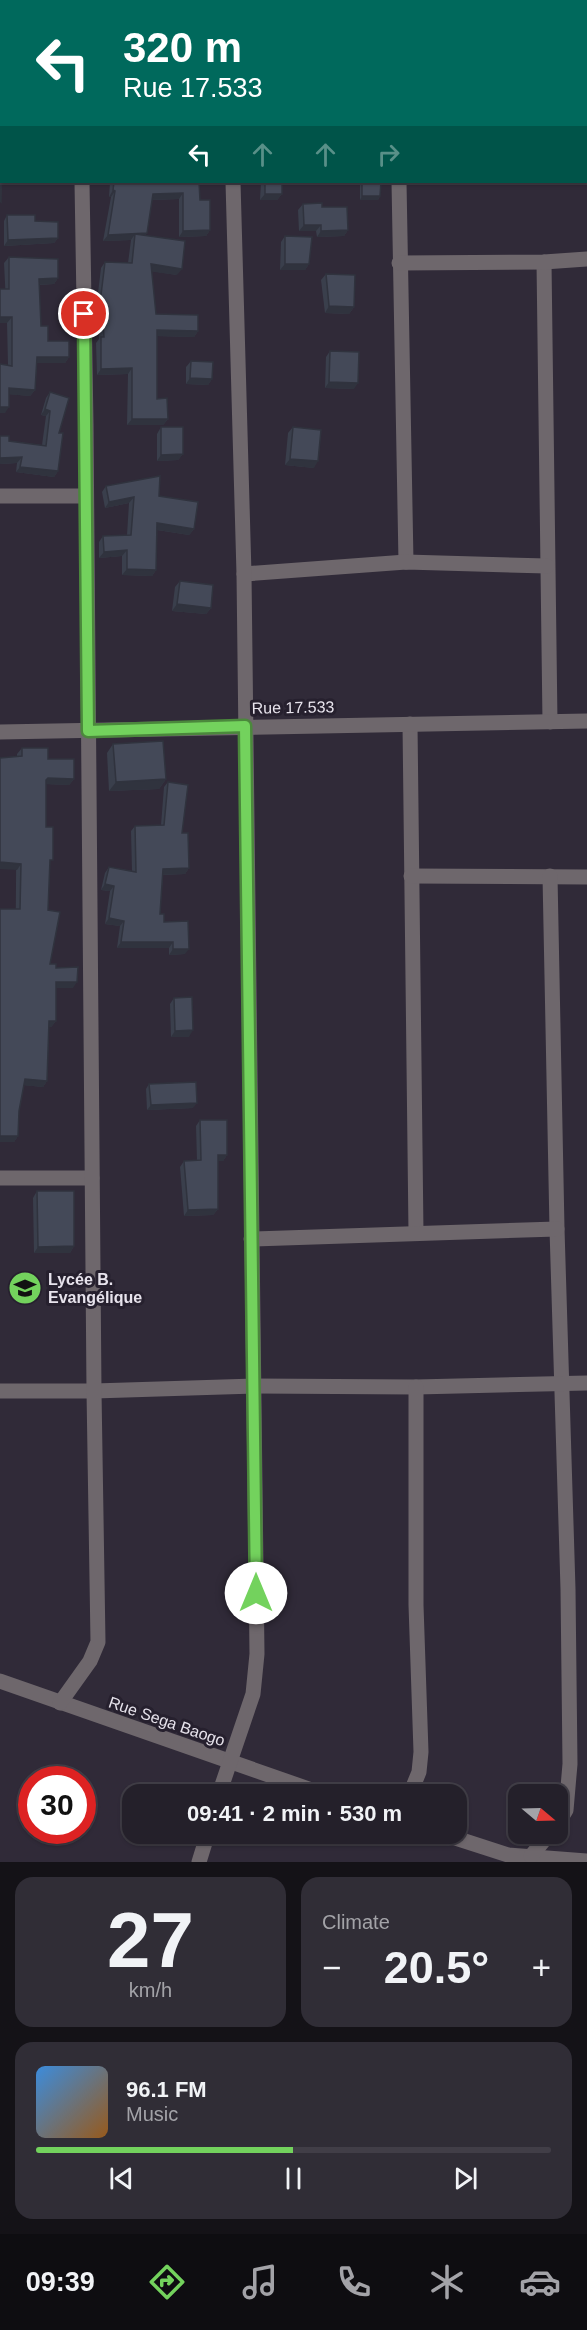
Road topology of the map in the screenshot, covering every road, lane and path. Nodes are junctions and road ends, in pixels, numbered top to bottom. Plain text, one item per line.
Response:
1 (82, 183) edge
2 (233, 183) edge
3 (399, 183) edge
4 (587, 259) edge
5 (399, 262) junction
6 (544, 262) junction
7 (0, 496) edge
8 (86, 496) junction
9 (406, 562) junction
10 (547, 567) junction
11 (244, 574) junction
12 (587, 721) edge
13 (550, 722) junction
14 (410, 724) junction
15 (245, 726) junction
16 (88, 731) junction
17 (0, 732) edge
18 (411, 876) junction
19 (550, 876) junction
20 (587, 876) edge
21 (0, 1178) edge
22 (92, 1178) junction
23 (557, 1229) junction
24 (416, 1233) junction
25 (251, 1239) junction
26 (587, 1383) edge
27 (562, 1384) junction
28 (255, 1386) junction
29 (416, 1387) junction
30 (0, 1391) edge
31 (93, 1391) junction
32 (0, 1681) edge
33 (60, 1703) junction
34 (229, 1762) junction
35 (222, 1784) edge
36 (294, 1784) edge
37 (414, 1784) edge
38 (568, 1787) edge
39 (467, 1843) edge
40 (205, 1844) edge
41 (541, 1844) edge
42 (531, 1856) junction
43 (507, 1858) edge
44 (587, 1861) edge
45 (199, 1862) edge

1 - 8 street
2 - 11 street
3 - 5 street
4 - 6 street
5 - 6 street
5 - 9 street
6 - 10 street
7 - 8 street
8 - 16 street
9 - 10 street
9 - 11 street
10 - 13 street
11 - 15 street
12 - 13 street, Rue 17.533
13 - 14 street, Rue 17.533
14 - 15 street, Rue 17.533
14 - 18 street
15 - 16 street, Rue 17.533
15 - 25 street
16 - 17 street, Rue 17.533
16 - 22 street
18 - 19 street
18 - 24 street
19 - 20 street
19 - 23 street
21 - 22 street
22 - 31 street
23 - 24 street
23 - 27 street
24 - 25 street
25 - 28 street
26 - 27 street
27 - 29 street
27 - 38 street
28 - 29 street
28 - 31 street
28 - 34 street
29 - 37 street
30 - 31 street
31 - 33 street
32 - 33 street, Rue Sega Baogo
33 - 34 street, Rue Sega Baogo
34 - 35 street
34 - 36 street, Rue Sega Baogo
39 - 43 street
40 - 45 street
41 - 42 street
42 - 43 street
42 - 44 street

